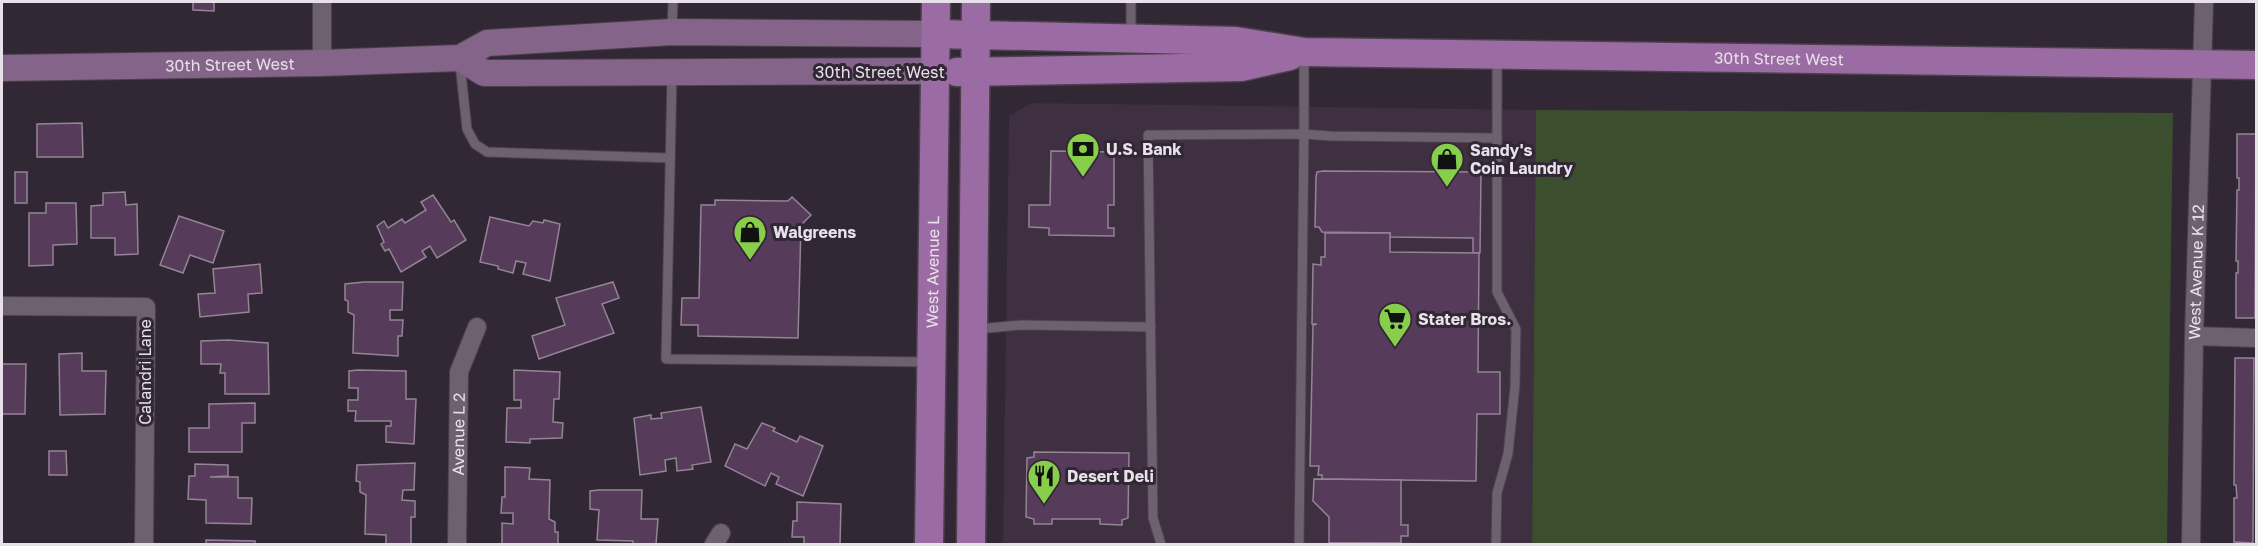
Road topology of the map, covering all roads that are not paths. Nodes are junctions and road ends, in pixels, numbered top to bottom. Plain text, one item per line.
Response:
1 (322, 2) edge
2 (673, 2) edge
3 (936, 2) edge
4 (976, 2) edge
5 (1131, 2) edge
6 (2204, 2) edge
7 (672, 32) junction
8 (936, 34) junction
9 (976, 34) junction
10 (1131, 38) junction
11 (1304, 52) junction
12 (1497, 55) junction
13 (460, 58) junction
14 (322, 63) junction
15 (2202, 64) junction
16 (2256, 65) edge
17 (2, 68) edge
18 (935, 71) junction
19 (672, 72) junction
20 (976, 73) junction
21 (1304, 134) junction
22 (1497, 138) junction
23 (670, 158) junction
24 (2, 306) edge
25 (477, 327) dead end
26 (1151, 327) junction
27 (972, 330) junction
28 (2194, 336) junction
29 (2256, 338) edge
30 (932, 362) junction
31 (144, 544) edge
32 (457, 544) edge
33 (929, 544) edge
34 (971, 544) edge
35 (1161, 544) edge
36 (1299, 544) edge
37 (1496, 544) edge
38 (2191, 544) edge

1 - 14 street
2 - 7 lane
3 - 8 main road, West Avenue L
4 - 9 main road
5 - 10 lane
6 - 15 street, West Avenue K 12
7 - 8 main road, 30th Street West
7 - 13 main road, 30th Street West
8 - 9 main road, 30th Street West
8 - 18 main road, West Avenue L
9 - 10 main road, 30th Street West
9 - 20 main road
10 - 11 main road, 30th Street West
11 - 12 main road, 30th Street West
11 - 20 main road, 30th Street West
11 - 21 lane
12 - 15 main road, 30th Street West
12 - 22 lane
13 - 14 main road, 30th Street West
13 - 19 main road, 30th Street West
13 - 23 lane
14 - 17 main road, 30th Street West
15 - 16 main road, 30th Street West
15 - 28 street, West Avenue K 12
18 - 19 main road, 30th Street West
18 - 20 main road, 30th Street West
18 - 30 main road, West Avenue L
19 - 23 lane
20 - 27 main road
21 - 22 lane
21 - 26 lane
21 - 36 lane
22 - 37 lane
23 - 30 lane
24 - 31 street, Calandri Lane
25 - 32 street, Avenue L 2
26 - 27 lane
26 - 35 lane
27 - 34 main road
28 - 29 street
28 - 38 street, West Avenue K 12
30 - 33 main road, West Avenue L

